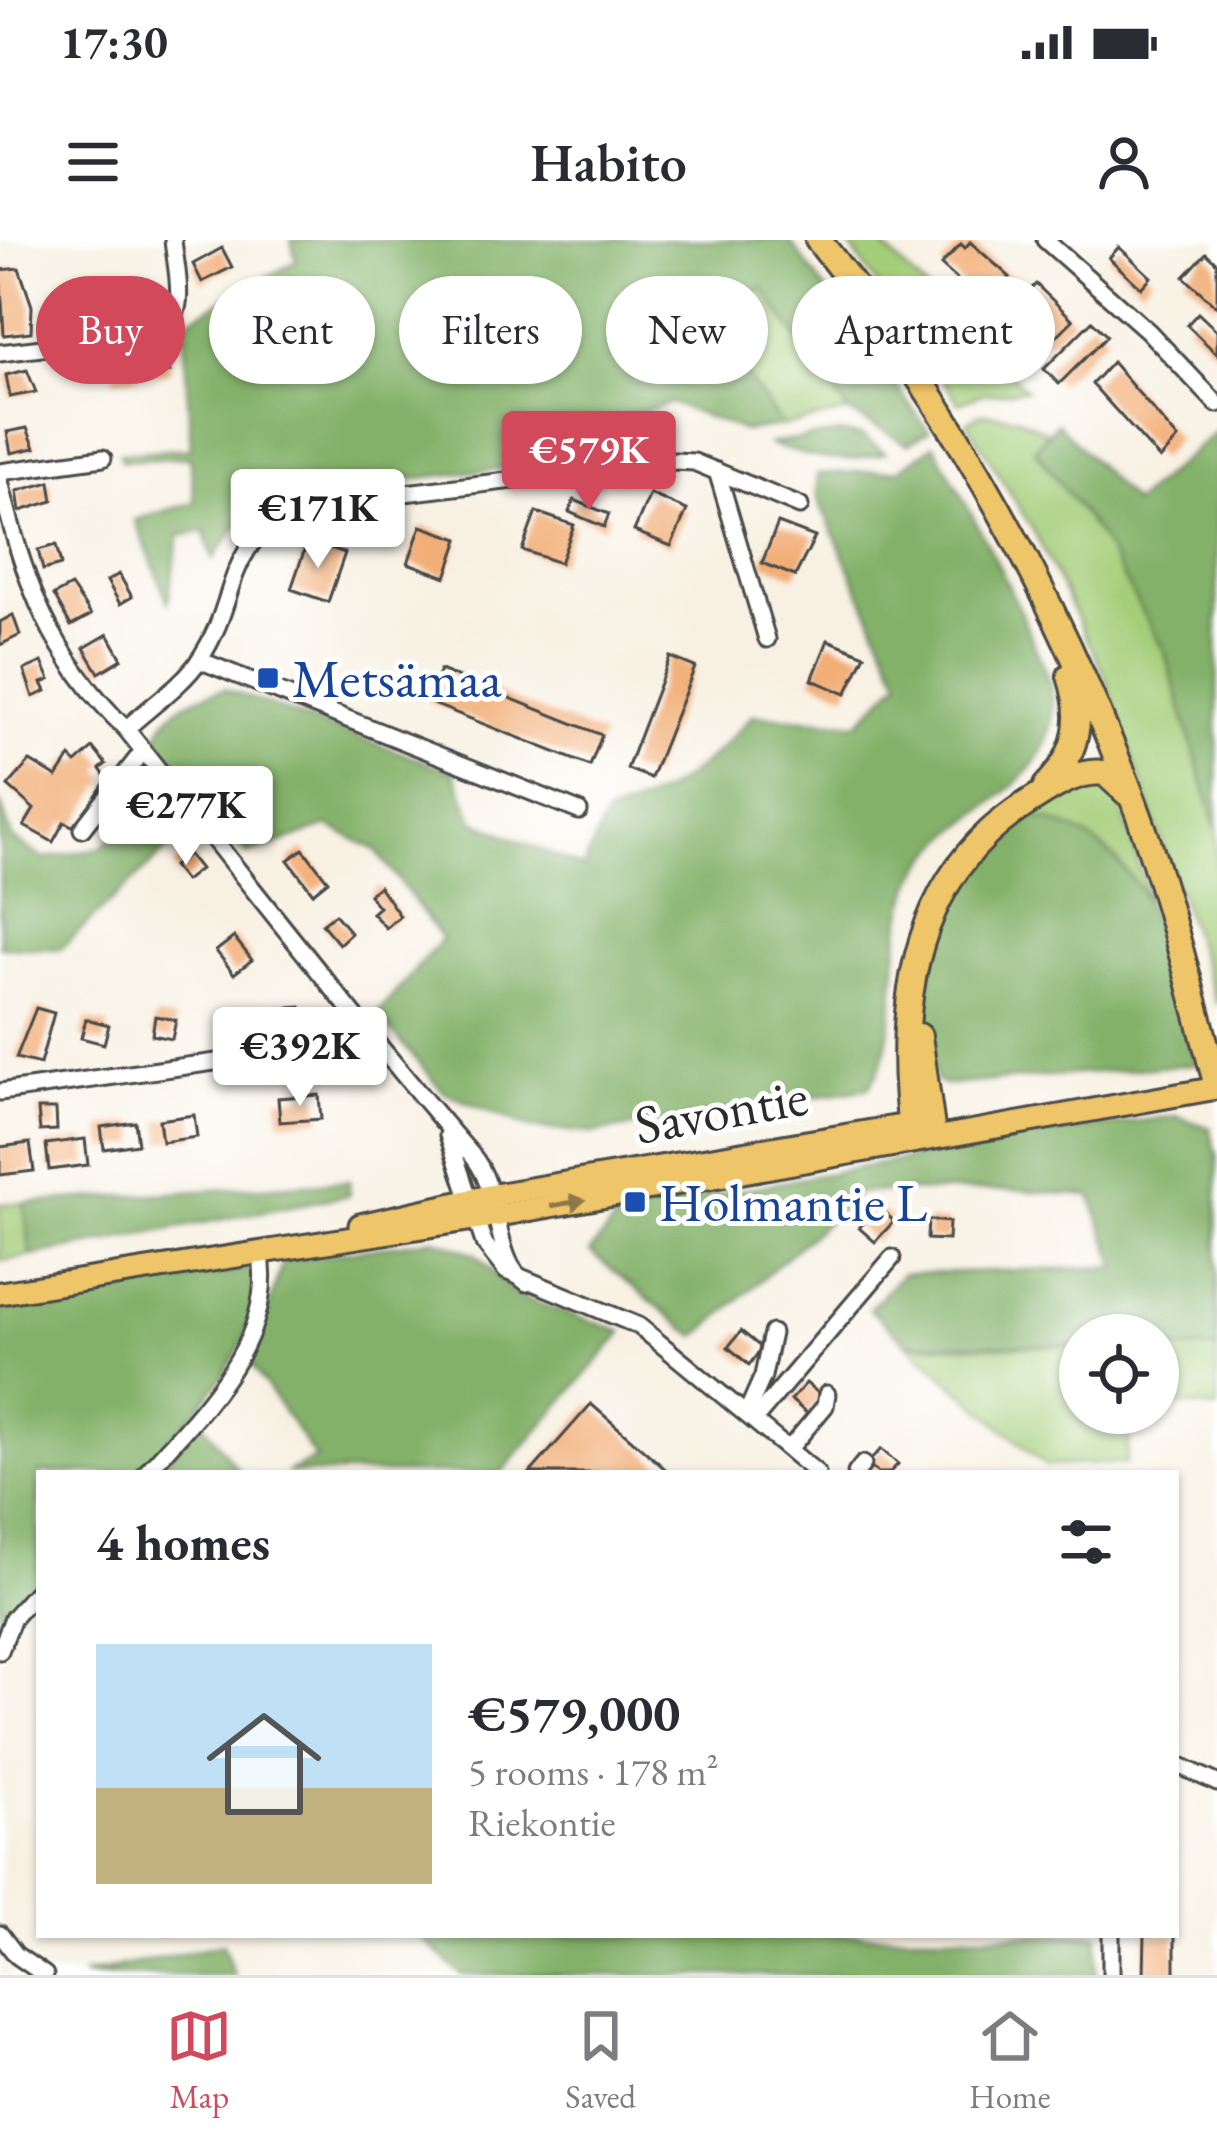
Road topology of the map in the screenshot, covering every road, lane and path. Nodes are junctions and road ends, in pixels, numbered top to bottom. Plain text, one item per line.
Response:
1 (173, 240) edge
2 (818, 240) edge
3 (1045, 240) edge
4 (0, 353) edge
5 (1217, 404) edge
6 (103, 458) dead end
7 (717, 471) junction
8 (0, 472) edge
9 (0, 481) edge
10 (800, 506) dead end
11 (1042, 593) junction
12 (767, 639) dead end
13 (199, 660) junction
14 (126, 729) junction
15 (143, 751) junction
16 (1031, 800) junction
17 (1135, 805) junction
18 (579, 812) dead end
19 (82, 829) dead end
20 (373, 1040) junction
21 (1212, 1088) edge
22 (0, 1092) edge
23 (440, 1121) junction
24 (922, 1130) junction
25 (496, 1205) junction
26 (473, 1209) junction
27 (260, 1250) junction
28 (892, 1258) dead end
29 (527, 1283) junction
30 (0, 1293) edge
31 (772, 1334) dead end
32 (827, 1394) dead end
33 (751, 1416) junction
34 (789, 1449) junction
35 (149, 1470) edge
36 (814, 1470) edge
37 (36, 1592) edge
38 (0, 1651) edge
39 (1179, 1765) edge
40 (1216, 1778) edge
41 (0, 1934) edge
42 (1111, 1938) edge
43 (45, 1975) edge
44 (1112, 1975) edge

1 - 4 street
2 - 11 highway
3 - 5 street
6 - 8 street
7 - 10 street
7 - 12 street
7 - 13 street
9 - 14 street
11 - 16 highway
11 - 17 highway
13 - 14 street
13 - 18 street
14 - 15 street
15 - 19 street
15 - 20 street
16 - 17 highway
16 - 24 highway
17 - 21 highway
20 - 22 street
20 - 23 street
21 - 24 main road, Savontie
23 - 25 street
23 - 26 street
24 - 25 main road, Savontie
25 - 26 main road, Savontie
25 - 29 street
26 - 27 main road, Savontie
26 - 29 street
27 - 30 main road, Savontie
27 - 35 street
28 - 33 street
29 - 33 street
31 - 33 street
32 - 34 street
33 - 34 street
34 - 36 street
37 - 38 street
39 - 40 street
41 - 43 street
42 - 44 street

